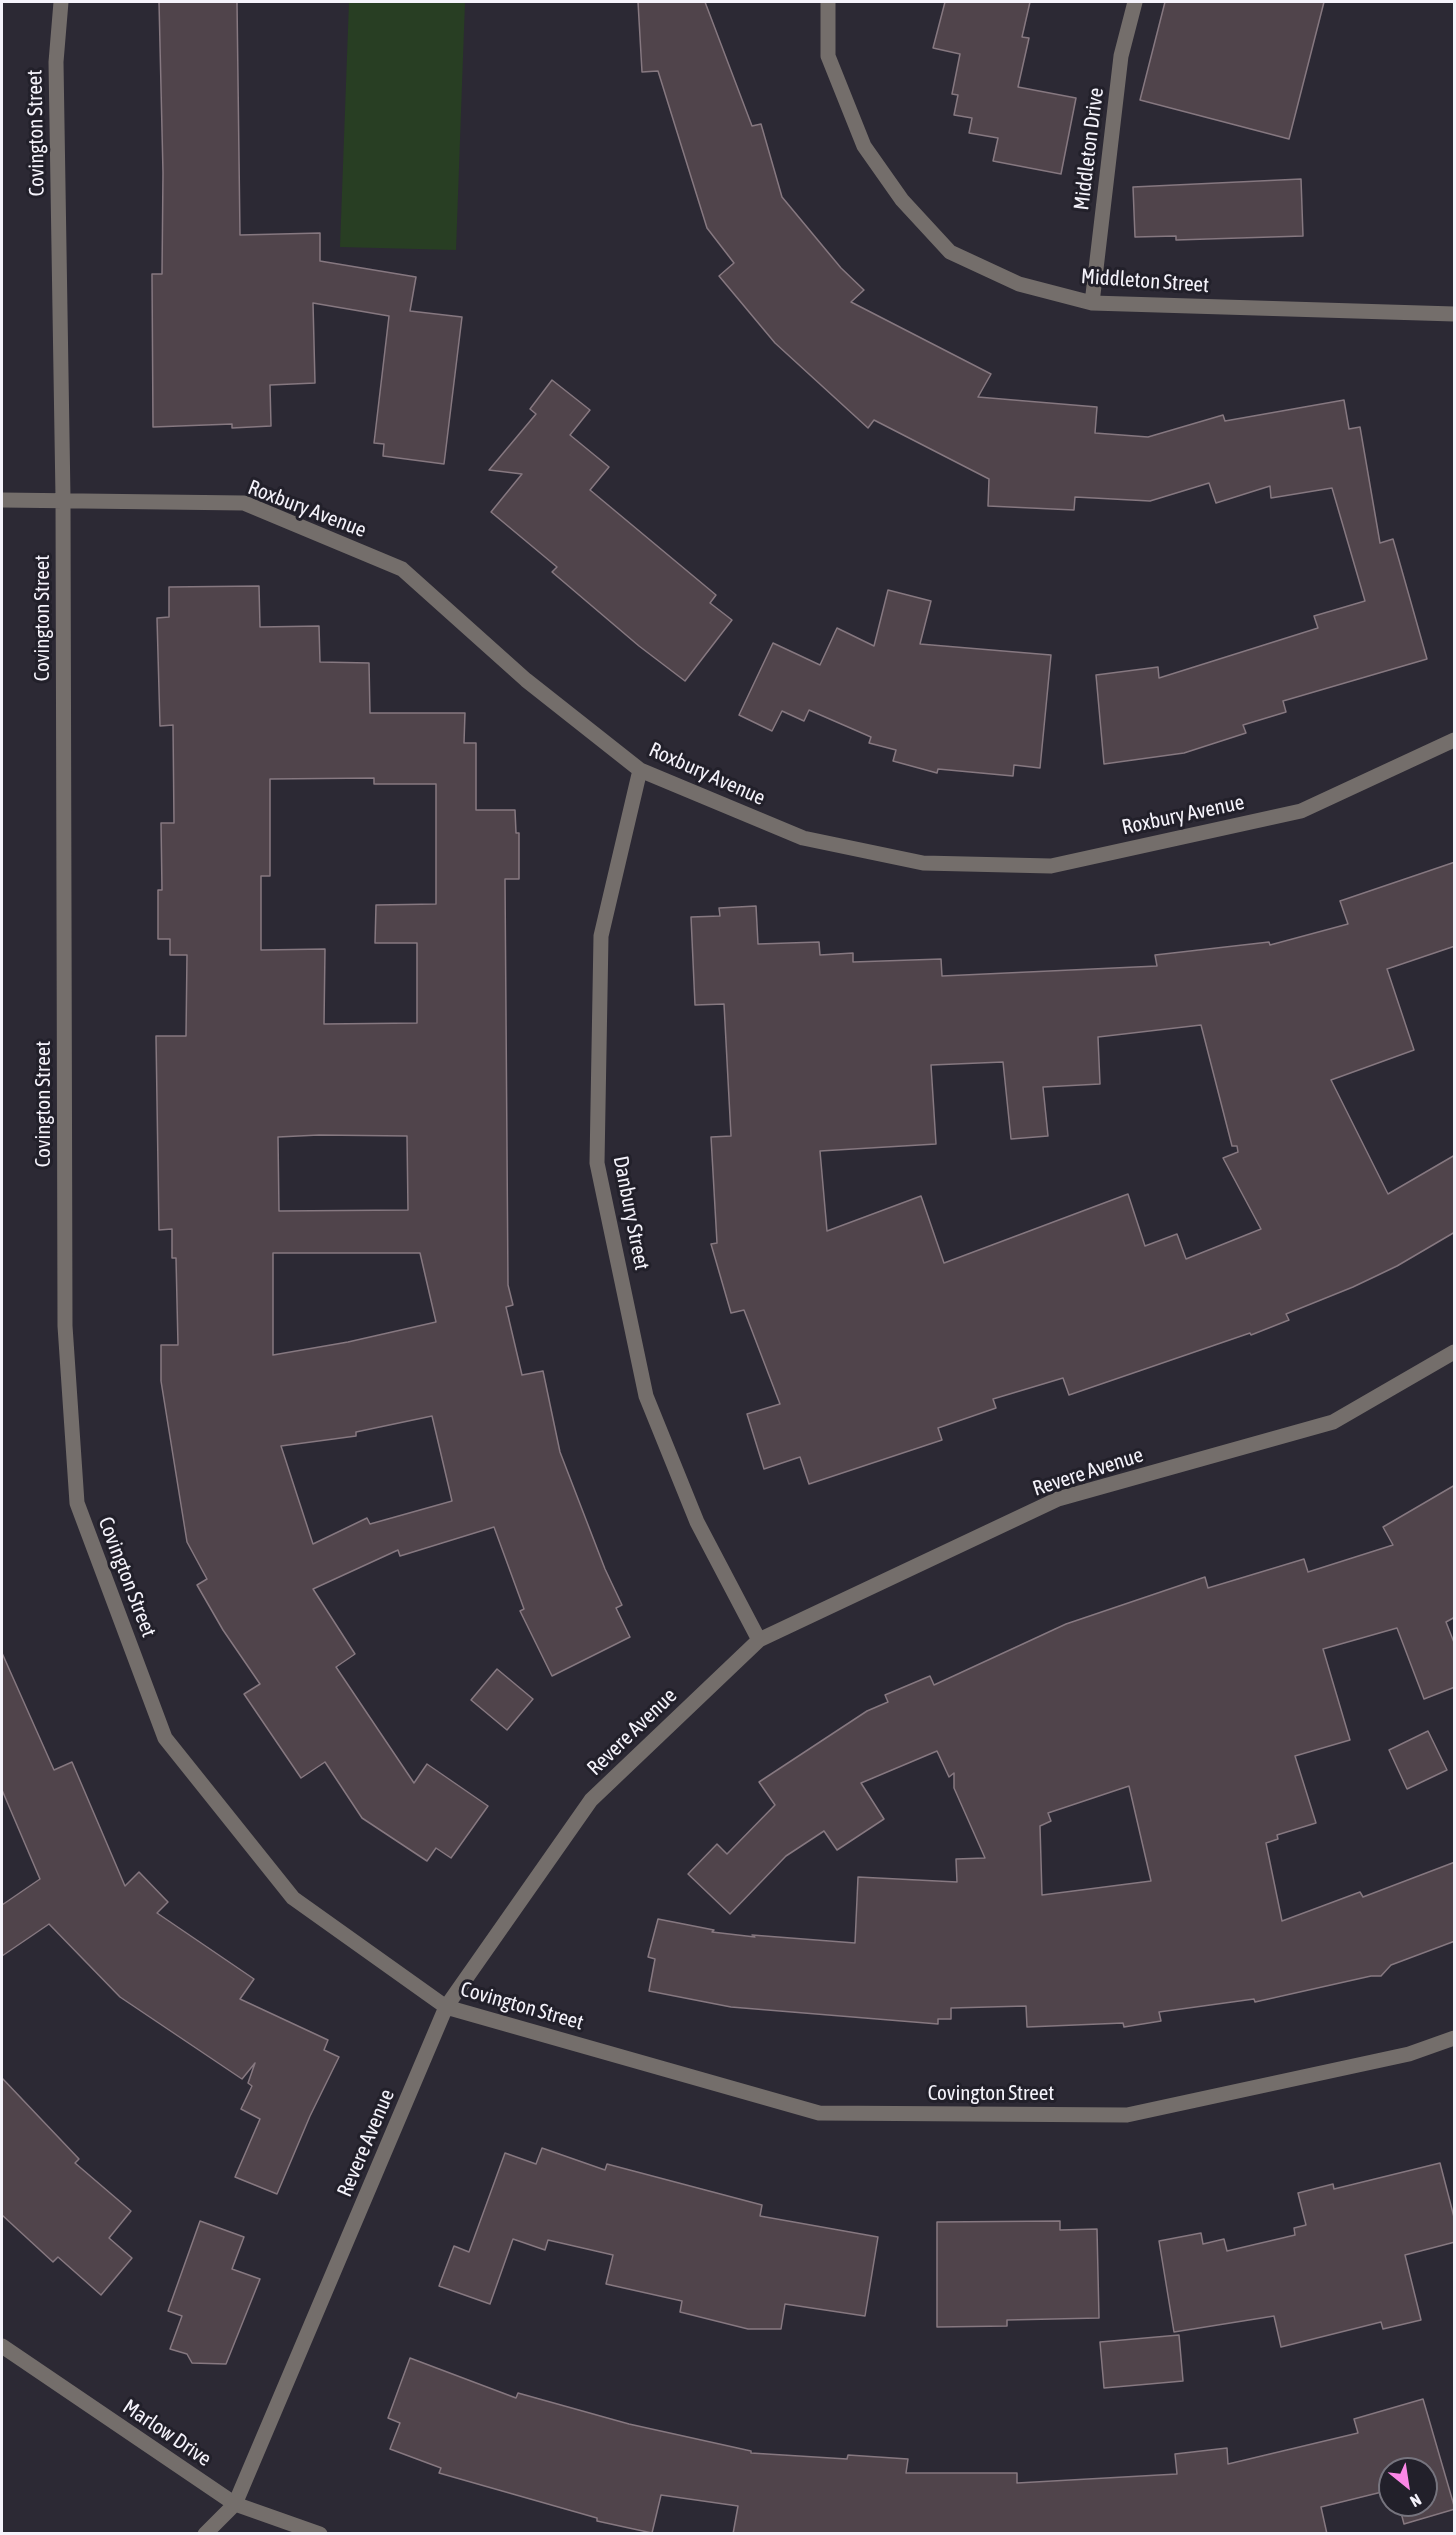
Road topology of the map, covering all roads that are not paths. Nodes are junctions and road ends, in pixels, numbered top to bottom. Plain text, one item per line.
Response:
1 (61, 2) edge
2 (828, 2) edge
3 (1135, 2) edge
4 (1092, 303) junction
5 (1455, 314) edge
6 (63, 498) junction
7 (2, 500) edge
8 (1455, 740) edge
9 (640, 770) junction
10 (1455, 1352) edge
11 (759, 1640) junction
12 (446, 2007) junction
13 (1455, 2038) edge
14 (2, 2346) edge
15 (235, 2504) junction
16 (205, 2534) edge
17 (320, 2534) edge

1 - 6 street, Covington Street
2 - 4 street, Middleton Street
3 - 4 street, Middleton Drive
4 - 5 street, Middleton Street
6 - 7 street, Roxbury Avenue
6 - 9 street, Roxbury Avenue
6 - 12 street, Covington Street
8 - 9 street, Roxbury Avenue
9 - 11 street, Danbury Street
10 - 11 street, Revere Avenue
11 - 12 street, Revere Avenue
12 - 13 street, Covington Street
12 - 15 street, Revere Avenue
14 - 15 street, Marlow Drive
15 - 16 street, Revere Avenue
15 - 17 street, Marlow Drive

